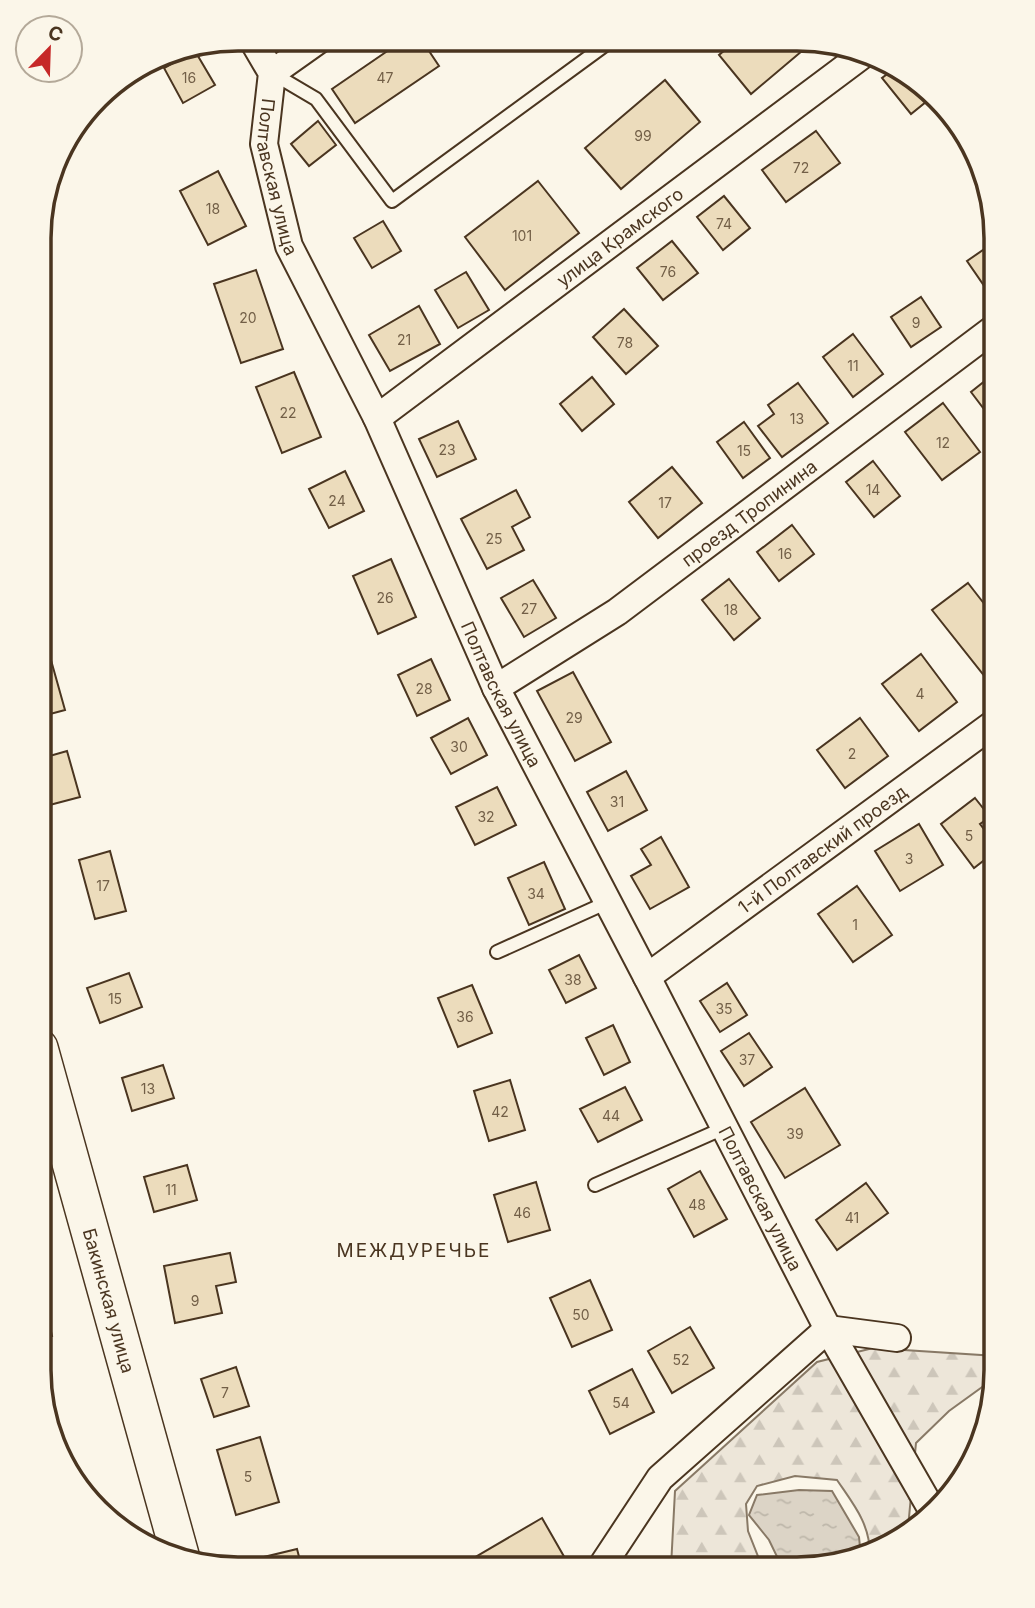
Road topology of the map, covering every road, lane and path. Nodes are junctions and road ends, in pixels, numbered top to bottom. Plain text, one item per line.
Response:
1 (259, 51) edge
2 (303, 51) edge
3 (597, 51) edge
4 (855, 60) edge
5 (272, 73) junction
6 (984, 336) edge
7 (377, 418) junction
8 (496, 688) junction
9 (984, 731) edge
10 (608, 901) junction
11 (497, 952) dead end
12 (647, 977) junction
13 (51, 1091) edge
14 (724, 1128) junction
15 (595, 1185) dead end
16 (828, 1329) junction
17 (897, 1338) dead end
18 (929, 1504) edge
19 (178, 1547) edge
20 (608, 1557) edge

1 - 5 street, Полтавская улица
2 - 5 street
3 - 5 lane
4 - 7 street, улица Крамского
5 - 7 street, Полтавская улица
6 - 8 street, проезд Тропинина
7 - 8 street, Полтавская улица
8 - 10 street, Полтавская улица
9 - 12 street, 1-й Полтавский проезд
10 - 11 lane
10 - 12 street, Полтавская улица
12 - 14 street, Полтавская улица
13 - 19 street, Бакинская улица
14 - 15 lane
14 - 16 street, Полтавская улица
16 - 17 street
16 - 18 street, Полтавская улица
16 - 20 street

